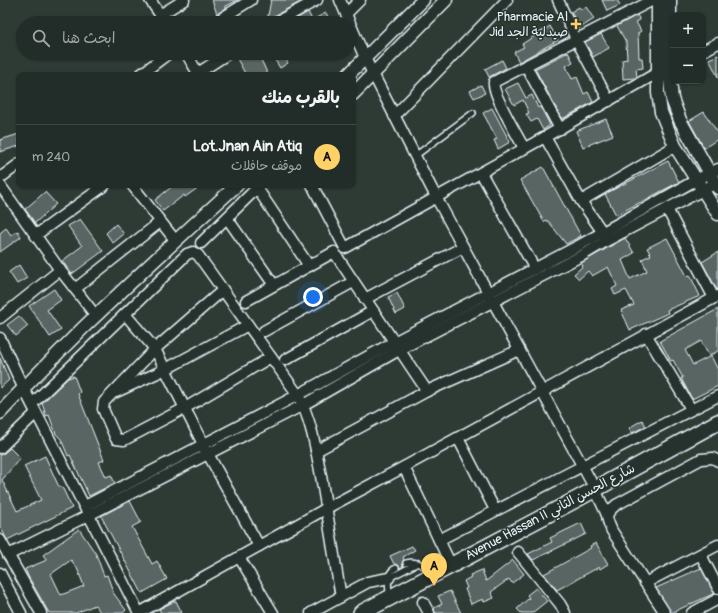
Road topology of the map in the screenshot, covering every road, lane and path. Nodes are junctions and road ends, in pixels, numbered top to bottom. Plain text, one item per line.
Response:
1 (150, 0) edge
2 (184, 0) edge
3 (251, 0) edge
4 (317, 0) edge
5 (340, 0) edge
6 (360, 0) edge
7 (423, 0) edge
8 (446, 0) edge
9 (507, 0) edge
10 (558, 0) edge
11 (653, 0) edge
12 (658, 0) edge
13 (670, 0) edge
14 (346, 14) joint
15 (161, 16) edge
16 (166, 16) edge
17 (225, 16) edge
18 (288, 16) edge
19 (356, 37) edge
20 (576, 39) junction
21 (718, 43) edge
22 (671, 48) edge
23 (706, 49) edge
24 (365, 58) junction
25 (160, 60) edge
26 (190, 60) edge
27 (219, 60) edge
28 (526, 66) junction
29 (670, 67) edge
30 (144, 72) edge
31 (198, 72) edge
32 (202, 72) edge
33 (351, 72) edge
34 (658, 72) junction
35 (373, 74) junction
36 (671, 84) edge
37 (356, 91) edge
38 (609, 101) junction
39 (473, 113) dead end
40 (394, 116) junction
41 (560, 128) junction
42 (545, 137) junction
43 (675, 146) junction
44 (524, 148) junction
45 (415, 156) junction
46 (16, 166) edge
47 (481, 173) junction
48 (0, 178) edge
49 (716, 179) edge
50 (699, 184) junction
51 (0, 185) edge
52 (101, 188) edge
53 (134, 188) edge
54 (234, 188) edge
55 (256, 188) edge
56 (259, 188) edge
57 (314, 188) edge
58 (436, 197) junction
59 (581, 201) junction
60 (666, 209) junction
61 (718, 214) edge
62 (227, 218) junction
63 (160, 222) junction
64 (36, 235) junction
65 (605, 236) junction
66 (176, 240) junction
67 (201, 243) dead end
68 (464, 247) junction
69 (309, 266) junction
70 (535, 269) junction
71 (60, 270) junction
72 (353, 282) junction
73 (274, 285) junction
74 (75, 289) junction
75 (223, 290) junction
76 (491, 297) junction
77 (716, 297) edge
78 (365, 299) junction
79 (246, 301) dead end
80 (373, 310) junction
81 (125, 314) junction
82 (96, 316) junction
83 (0, 318) edge
84 (248, 325) junction
85 (264, 331) dead end
86 (646, 334) junction
87 (0, 338) edge
88 (396, 346) junction
89 (2, 349) edge
90 (155, 349) junction
91 (519, 350) junction
92 (271, 357) junction
93 (285, 360) dead end
94 (166, 369) junction
95 (23, 387) junction
96 (427, 391) junction
97 (542, 391) junction
98 (111, 394) junction
99 (298, 395) junction
100 (718, 396) edge
101 (303, 405) junction
102 (34, 408) junction
103 (185, 408) junction
104 (691, 409) junction
105 (0, 413) edge
106 (718, 422) edge
107 (458, 438) junction
108 (204, 444) junction
109 (0, 448) edge
110 (316, 451) junction
111 (208, 454) junction
112 (718, 461) edge
113 (582, 465) junction
114 (404, 467) junction
115 (595, 489) junction
116 (327, 508) junction
117 (495, 510) junction
118 (87, 511) junction
119 (607, 515) junction
120 (0, 540) edge
121 (439, 540) junction
122 (718, 545) edge
123 (259, 546) junction
124 (518, 552) dead end
125 (8, 555) junction
126 (701, 555) junction
127 (239, 557) junction
128 (406, 563) dead end
129 (418, 563) junction
130 (451, 566) junction
131 (396, 568) dead end
132 (0, 573) edge
133 (436, 573) junction
134 (389, 578) junction
135 (645, 582) junction
136 (718, 588) edge
137 (341, 597) junction
138 (389, 599) junction
139 (718, 599) edge
140 (423, 602) dead end
141 (710, 609) edge
142 (21, 613) edge
143 (40, 613) edge
144 (139, 613) edge
145 (273, 613) edge
146 (311, 613) edge
147 (361, 613) edge
148 (429, 613) edge
149 (565, 613) edge
150 (665, 613) edge
151 (692, 613) edge

1 - 15 street
2 - 16 street
3 - 17 street
4 - 18 street
5 - 14 street
6 - 14 street
7 - 24 street
8 - 35 street
9 - 40 street
10 - 20 street
11 - 20 street
12 - 34 street
13 - 22 street
19 - 24 street
20 - 28 street
20 - 38 street
21 - 23 street
24 - 33 street
24 - 35 street
25 - 30 street
26 - 31 street
27 - 32 street
28 - 41 street
28 - 44 street
29 - 34 street
34 - 38 street
34 - 43 street
35 - 37 street
35 - 40 street
36 - 49 street
38 - 41 street
39 - 45 lane
40 - 45 street
41 - 42 street
42 - 44 street
42 - 59 street
43 - 50 street
43 - 59 street
44 - 47 street
45 - 58 street
46 - 48 street
47 - 58 street
47 - 70 street
49 - 50 street
50 - 60 street
50 - 61 street
50 - 65 street
51 - 64 street
52 - 64 street
53 - 63 street
54 - 66 street
55 - 62 street
56 - 69 street
57 - 58 street
58 - 68 street
59 - 65 street
60 - 65 street
60 - 77 street
62 - 67 street
62 - 73 street
63 - 66 street
63 - 74 street
64 - 71 street
65 - 70 street
65 - 76 street
66 - 82 street
68 - 76 street
68 - 78 street
69 - 72 street
69 - 73 street
70 - 76 street
71 - 74 street
71 - 83 street
72 - 78 street
72 - 85 street
73 - 79 street
74 - 82 street
75 - 81 street
75 - 84 street
75 - 90 street
76 - 88 street
76 - 91 street
77 - 86 street
78 - 80 street
80 - 88 street
80 - 93 street
81 - 90 street
81 - 102 street
82 - 95 street
84 - 92 street
84 - 94 street
86 - 97 street
86 - 104 street
87 - 89 street
88 - 96 street
88 - 99 street
88 - 101 street
89 - 95 street
90 - 94 street
90 - 98 street
91 - 96 street
91 - 97 street
92 - 99 street
92 - 103 street
94 - 98 street
94 - 103 street
95 - 102 street
95 - 105 street
96 - 110 street
97 - 107 street
97 - 113 street
98 - 103 street
99 - 101 street
99 - 108 street
100 - 104 street
101 - 110 street
101 - 111 street
102 - 109 street
102 - 118 street
103 - 108 street
104 - 113 street
106 - 115 main road, Avenue Hassan II شارع الحسن الثاني
107 - 114 street
107 - 117 street
108 - 111 street
108 - 118 street
110 - 116 street
111 - 118 street
111 - 123 street
112 - 119 street
113 - 115 street
113 - 117 street
114 - 116 street
114 - 121 street
115 - 119 street
115 - 130 main road, Avenue Hassan II شارع الحسن الثاني
116 - 123 street
116 - 137 street
117 - 121 street
118 - 125 street
118 - 144 street
119 - 135 street
120 - 125 street
121 - 130 street
122 - 126 street
123 - 127 street
124 - 149 street
125 - 143 street
126 - 135 street
126 - 136 street
127 - 144 street
127 - 145 street
128 - 129 lane
129 - 133 lane
129 - 134 lane
130 - 133 main road, Avenue Hassan II شارع الحسن الثاني
131 - 134 lane
132 - 142 street
133 - 138 main road, Avenue Hassan II شارع الحسن الثاني
134 - 137 street
134 - 138 lane
135 - 150 street
137 - 146 street
138 - 147 main road, Avenue Hassan II شارع الحسن الثاني
139 - 141 street
140 - 148 street
141 - 151 street

